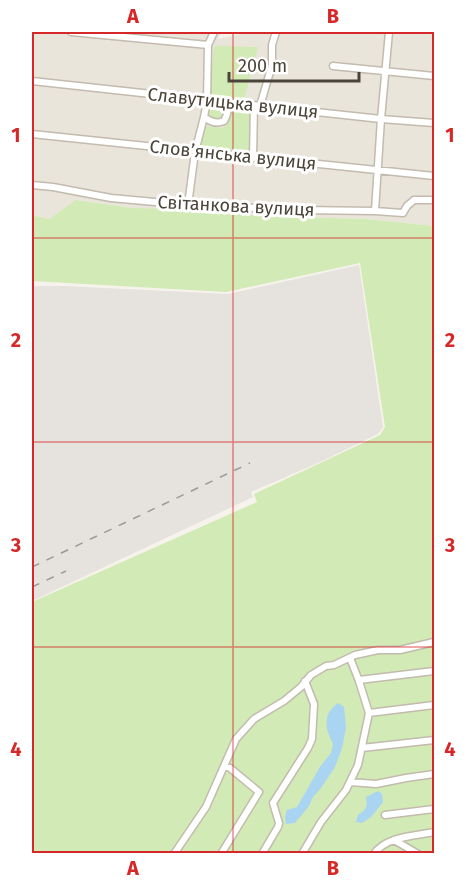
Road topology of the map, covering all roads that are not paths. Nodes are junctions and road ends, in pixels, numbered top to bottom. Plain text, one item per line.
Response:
1 (70, 32) edge
2 (214, 32) edge
3 (276, 32) edge
4 (389, 32) edge
5 (208, 45) junction
6 (333, 66) dead end
7 (386, 71) junction
8 (435, 76) edge
9 (32, 81) edge
10 (207, 100) junction
11 (224, 102) junction
12 (257, 106) junction
13 (204, 117) junction
14 (381, 119) junction
15 (435, 123) edge
16 (32, 134) edge
17 (195, 152) junction
18 (253, 158) junction
19 (377, 170) junction
20 (435, 176) edge
21 (32, 185) edge
22 (435, 200) edge
23 (188, 205) junction
24 (375, 211) junction
25 (435, 642) edge
26 (350, 658) junction
27 (435, 671) edge
28 (358, 680) junction
29 (305, 681) junction
30 (435, 705) edge
31 (369, 713) junction
32 (435, 740) edge
33 (362, 748) junction
34 (225, 766) junction
35 (435, 774) edge
36 (350, 782) junction
37 (435, 809) edge
38 (385, 815) dead end
39 (435, 832) edge
40 (394, 840) junction
41 (174, 854) edge
42 (221, 854) edge
43 (262, 854) edge
44 (302, 854) edge
45 (374, 854) edge
46 (418, 854) edge

1 - 5 street
2 - 5 street
3 - 12 street
4 - 7 street
5 - 10 street
6 - 7 street
7 - 8 street
7 - 14 street
9 - 10 street, Славутицька вулиця
10 - 11 street, Славутицька вулиця
10 - 13 street
11 - 12 street, Славутицька вулиця
11 - 13 street
12 - 14 street, Славутицька вулиця
12 - 18 street
13 - 17 street
14 - 15 street, Славутицька вулиця
14 - 19 street
16 - 17 street, Словʼянська вулиця
17 - 18 street, Словʼянська вулиця
17 - 23 street
18 - 19 street, Словʼянська вулиця
19 - 20 street, Словʼянська вулиця
19 - 24 street
21 - 23 street, Світанкова вулиця
22 - 24 street, Світанкова вулиця
23 - 24 street, Світанкова вулиця
25 - 26 street
26 - 28 street
26 - 29 street
27 - 28 street
28 - 31 street
29 - 34 street
29 - 43 street
30 - 31 street
31 - 33 street
32 - 33 street
33 - 36 street
34 - 41 street
34 - 42 street
35 - 36 street
36 - 44 street
37 - 38 street
39 - 40 street
40 - 45 street
40 - 46 street

